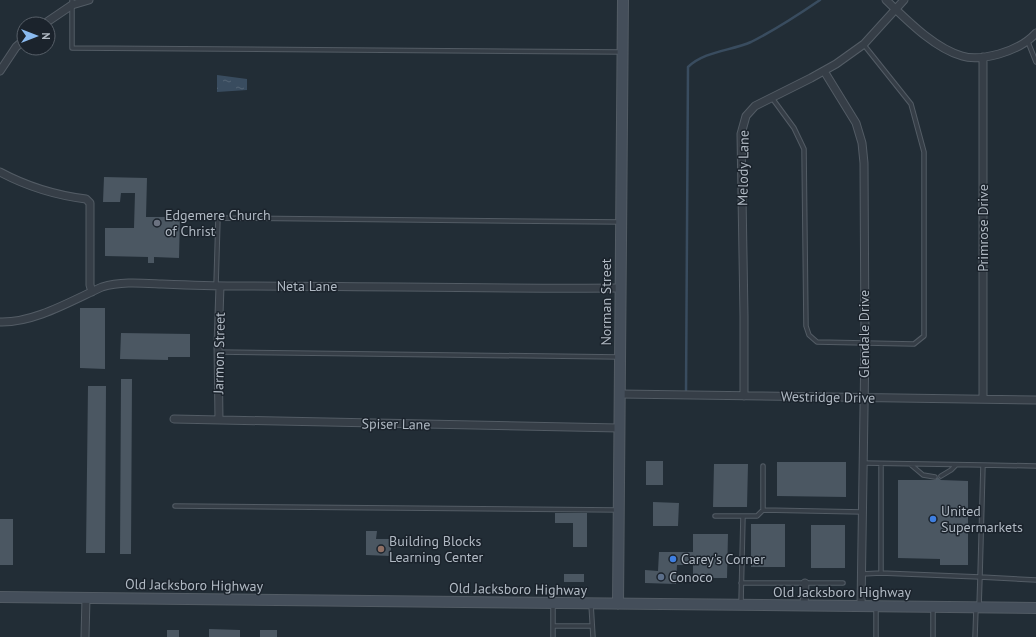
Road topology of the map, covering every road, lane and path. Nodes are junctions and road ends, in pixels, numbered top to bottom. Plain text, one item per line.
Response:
1 (89, 0) edge
2 (623, 0) edge
3 (886, 0) edge
4 (904, 0) edge
5 (72, 3) edge
6 (896, 9) junction
7 (55, 16) edge
8 (1036, 33) edge
9 (1028, 42) junction
10 (864, 44) junction
11 (16, 47) edge
12 (622, 52) junction
13 (983, 57) junction
14 (1036, 62) edge
15 (0, 71) edge
16 (824, 71) junction
17 (771, 97) junction
18 (0, 172) edge
19 (621, 222) junction
20 (218, 286) junction
21 (620, 288) junction
22 (92, 292) junction
23 (0, 322) edge
24 (865, 344) junction
25 (218, 352) junction
26 (620, 357) junction
27 (620, 394) junction
28 (744, 396) junction
29 (864, 398) junction
30 (983, 399) junction
31 (1036, 400) edge
32 (174, 420) dead end
33 (219, 420) junction
34 (619, 428) junction
35 (863, 463) junction
36 (881, 464) junction
37 (910, 464) junction
38 (956, 465) junction
39 (983, 465) junction
40 (762, 466) dead end
41 (1036, 466) edge
42 (941, 476) dead end
43 (935, 477) dead end
44 (175, 506) dead end
45 (619, 510) junction
46 (763, 510) junction
47 (863, 512) junction
48 (715, 516) dead end
49 (743, 516) junction
50 (881, 573) junction
51 (862, 574) junction
52 (980, 577) junction
53 (1036, 580) edge
54 (741, 582) junction
55 (805, 583) junction
56 (843, 583) dead end
57 (0, 597) edge
58 (86, 598) junction
59 (553, 603) junction
60 (591, 604) junction
61 (618, 604) junction
62 (741, 605) junction
63 (804, 606) junction
64 (861, 606) junction
65 (876, 606) junction
66 (933, 606) junction
67 (977, 607) junction
68 (1036, 608) edge
69 (553, 626) junction
70 (592, 626) junction
71 (85, 637) edge
72 (553, 637) edge
73 (593, 637) edge
74 (876, 637) edge
75 (933, 637) edge
76 (975, 637) edge

1 - 5 street
2 - 12 main road, Norman Street
3 - 6 street
4 - 6 street, Melody Lane
5 - 7 street
5 - 12 lane
6 - 10 street, Melody Lane
6 - 13 street
8 - 9 street
9 - 13 street
9 - 14 lane
10 - 16 street, Melody Lane
10 - 24 lane
11 - 15 street
12 - 19 main road, Norman Street
13 - 30 street, Primrose Drive
16 - 17 street, Melody Lane
16 - 24 street, Glendale Drive
17 - 24 lane
17 - 28 street, Melody Lane
18 - 22 street
19 - 20 lane
19 - 21 main road, Norman Street
20 - 21 street, Neta Lane
20 - 22 street, Neta Lane
20 - 25 street, Jarmon Street
21 - 26 main road, Norman Street
22 - 23 street, Neta Lane
24 - 29 street, Glendale Drive
25 - 26 lane
25 - 33 street, Jarmon Street
26 - 27 main road, Norman Street
27 - 28 street, Westridge Drive
27 - 34 main road, Norman Street
28 - 29 street, Westridge Drive
29 - 30 street, Westridge Drive
29 - 35 street, Glendale Drive
30 - 31 street, Westridge Drive
32 - 33 street, Spiser Lane
33 - 34 street, Spiser Lane
34 - 45 main road, Norman Street
35 - 36 lane
35 - 47 street, Glendale Drive
36 - 37 lane
36 - 50 lane
37 - 38 lane
37 - 43 lane
38 - 39 lane
38 - 42 lane
39 - 41 lane
39 - 52 lane
40 - 46 lane
44 - 45 lane
45 - 61 main road, Norman Street
46 - 47 lane
46 - 49 lane
47 - 51 street, Glendale Drive
48 - 49 lane
49 - 54 lane
50 - 51 lane
50 - 52 lane
51 - 64 street, Glendale Drive
52 - 53 lane
52 - 67 lane
54 - 55 lane
54 - 62 lane
55 - 56 lane
55 - 63 street
57 - 58 main road, Old Jacksboro Highway
58 - 59 main road, Old Jacksboro Highway
58 - 71 street
59 - 60 main road, Old Jacksboro Highway
59 - 69 lane
60 - 61 main road, Old Jacksboro Highway
60 - 70 lane
61 - 62 main road, Old Jacksboro Highway
62 - 63 main road, Old Jacksboro Highway
63 - 64 main road, Old Jacksboro Highway
64 - 65 main road, Old Jacksboro Highway
65 - 66 main road, Old Jacksboro Highway
65 - 74 lane
66 - 67 main road, Old Jacksboro Highway
66 - 75 lane
67 - 68 main road, Old Jacksboro Highway
67 - 76 lane
69 - 70 lane
69 - 72 lane
70 - 73 lane

